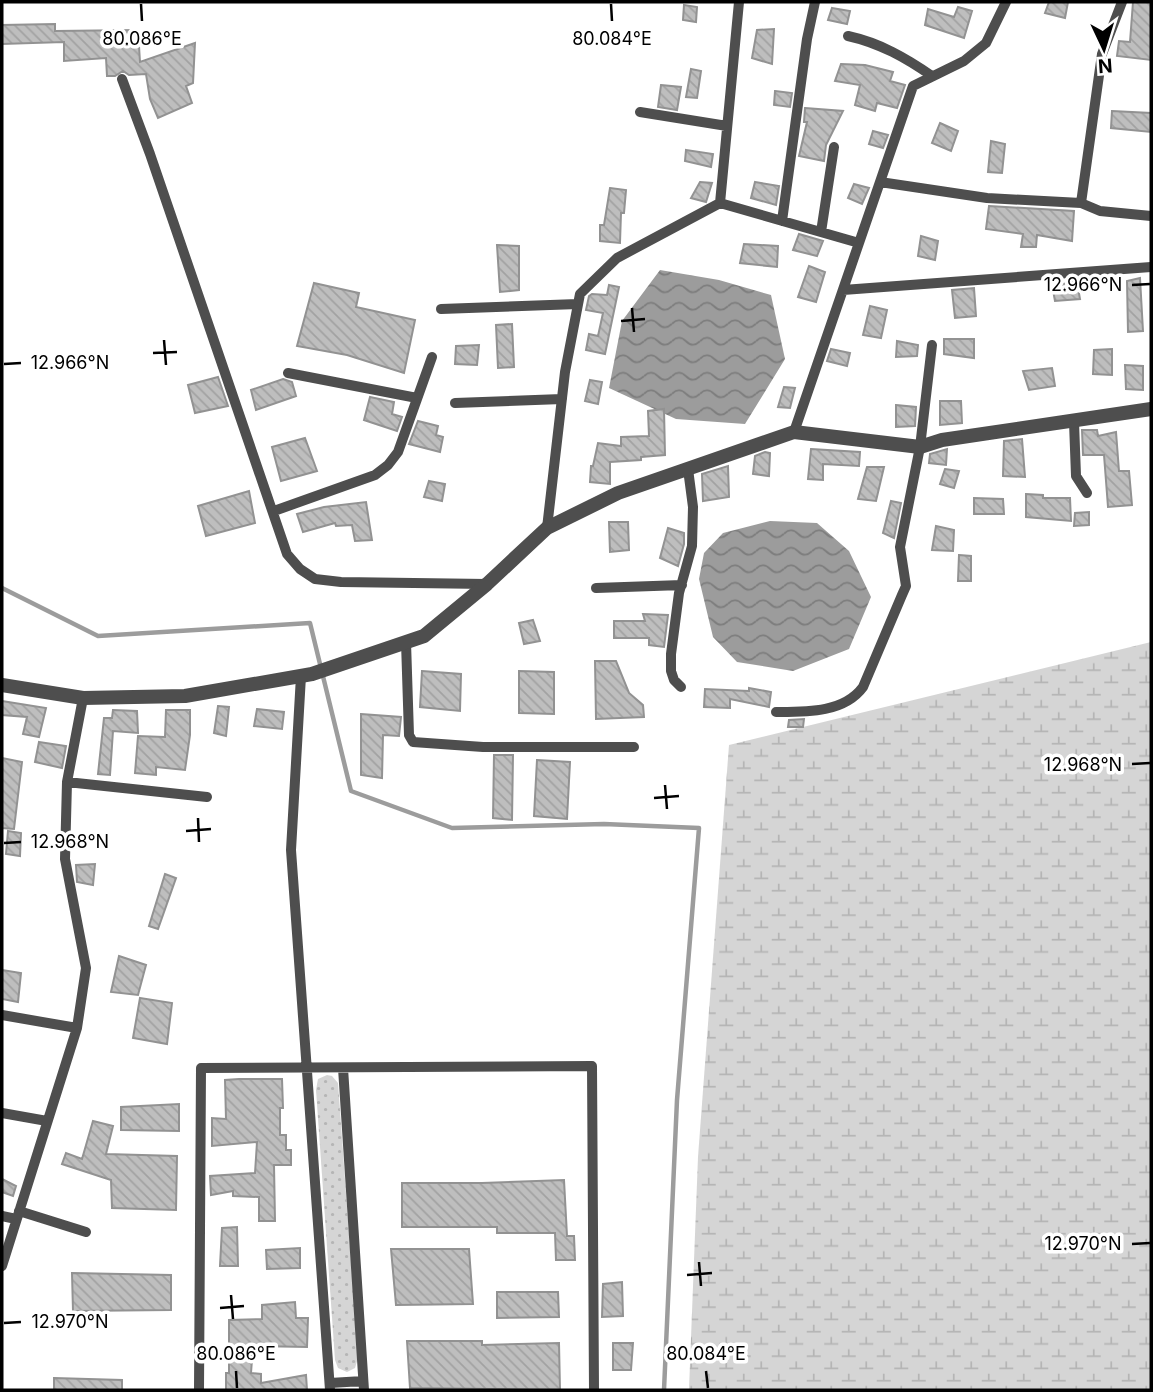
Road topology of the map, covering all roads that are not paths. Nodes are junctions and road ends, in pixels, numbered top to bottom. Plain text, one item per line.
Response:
1 (739, 2) edge
2 (815, 2) edge
3 (1006, 2) edge
4 (1122, 2) edge
5 (848, 36) dead end
6 (932, 76) junction
7 (122, 79) dead end
8 (640, 112) dead end
9 (727, 126) junction
10 (834, 147) dead end
11 (880, 182) junction
12 (1081, 202) junction
13 (720, 203) junction
14 (1151, 216) edge
15 (782, 221) junction
16 (821, 232) junction
17 (859, 243) junction
18 (1151, 267) edge
19 (843, 290) junction
20 (578, 304) junction
21 (441, 309) dead end
22 (932, 345) dead end
23 (432, 357) dead end
24 (288, 373) dead end
25 (417, 398) junction
26 (562, 399) junction
27 (455, 403) dead end
28 (1151, 409) edge
29 (1074, 422) junction
30 (794, 432) junction
31 (920, 447) junction
32 (688, 468) junction
33 (1087, 493) dead end
34 (274, 511) junction
35 (547, 528) junction
36 (487, 584) junction
37 (681, 584) junction
38 (596, 588) dead end
39 (405, 642) junction
40 (307, 675) junction
41 (2, 685) edge
42 (681, 687) dead end
43 (83, 698) junction
44 (776, 712) dead end
45 (634, 747) dead end
46 (67, 782) junction
47 (207, 797) dead end
48 (2, 1014) edge
49 (77, 1028) junction
50 (306, 1067) junction
51 (343, 1068) junction
52 (2, 1112) edge
53 (47, 1121) junction
54 (18, 1215) junction
55 (2, 1216) edge
56 (86, 1232) dead end
57 (2, 1266) edge
58 (364, 1386) edge
59 (330, 1387) edge
60 (199, 1390) edge
61 (594, 1390) edge

1 - 9 street
2 - 15 street
3 - 6 street
4 - 12 street
5 - 6 street
6 - 11 street
7 - 34 street
8 - 9 street
9 - 13 street
10 - 16 street
11 - 12 street
11 - 17 street
12 - 14 street
13 - 15 street
13 - 20 street
15 - 16 street
16 - 17 street
17 - 19 street
18 - 19 street
19 - 30 street
20 - 21 street
20 - 26 street
22 - 31 street
23 - 25 street
24 - 25 street
25 - 34 street
26 - 27 street
26 - 35 street
28 - 29 street
29 - 31 street
29 - 33 street
30 - 31 street
30 - 32 street
31 - 44 street
32 - 35 street
32 - 37 street
34 - 36 street
35 - 36 street
36 - 39 street
37 - 38 street
37 - 42 street
39 - 40 street
39 - 45 street
40 - 43 street
40 - 50 street
41 - 43 street
43 - 46 street
46 - 47 street
46 - 49 street
48 - 49 street
49 - 53 street
50 - 51 street
50 - 59 street
50 - 60 street
51 - 58 street
51 - 61 street
52 - 53 street
53 - 54 street
54 - 55 street
54 - 56 street
54 - 57 street
58 - 59 street

